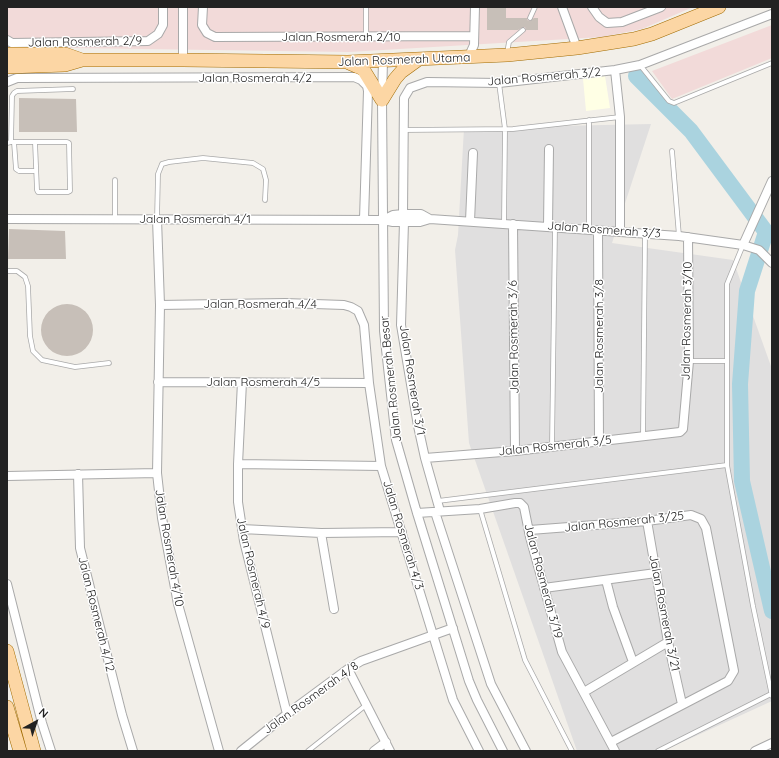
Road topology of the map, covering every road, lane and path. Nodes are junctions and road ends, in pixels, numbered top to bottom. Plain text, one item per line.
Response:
1 (163, 7) edge
2 (182, 7) edge
3 (203, 7) edge
4 (366, 7) edge
5 (474, 7) edge
6 (535, 7) edge
7 (562, 7) edge
8 (592, 7) edge
9 (661, 7) edge
10 (719, 7) edge
11 (645, 10) edge
12 (772, 14) edge
13 (530, 18) dead end
14 (523, 30) dead end
15 (474, 36) junction
16 (366, 37) junction
17 (7, 40) edge
18 (577, 48) junction
19 (9, 53) edge
20 (507, 56) junction
21 (468, 58) junction
22 (419, 59) junction
23 (82, 60) junction
24 (183, 60) junction
25 (383, 61) junction
26 (348, 62) junction
27 (772, 63) edge
28 (640, 65) junction
29 (8, 68) edge
30 (615, 70) junction
31 (7, 82) edge
32 (500, 83) junction
33 (73, 89) dead end
34 (382, 100) junction
35 (620, 117) junction
36 (589, 120) junction
37 (505, 129) junction
38 (404, 130) junction
39 (11, 142) edge
40 (36, 142) junction
41 (549, 149) dead end
42 (672, 151) dead end
43 (473, 153) dead end
44 (36, 171) junction
45 (116, 180) dead end
46 (772, 181) edge
47 (265, 200) dead end
48 (403, 218) junction
49 (7, 219) edge
50 (114, 219) junction
51 (157, 219) junction
52 (364, 220) junction
53 (383, 220) junction
54 (470, 221) junction
55 (504, 223) junction
56 (513, 224) junction
57 (552, 226) junction
58 (589, 230) junction
59 (598, 231) junction
60 (620, 232) junction
61 (645, 233) junction
62 (679, 236) junction
63 (688, 237) junction
64 (742, 245) junction
65 (770, 260) edge
66 (7, 271) edge
67 (160, 306) junction
68 (358, 311) joint
69 (689, 361) junction
70 (727, 361) junction
71 (109, 363) dead end
72 (158, 382) junction
73 (242, 382) junction
74 (369, 383) junction
75 (683, 429) joint
76 (643, 436) junction
77 (599, 441) junction
78 (552, 446) junction
79 (515, 451) junction
80 (425, 458) junction
81 (238, 464) junction
82 (726, 465) junction
83 (381, 466) junction
84 (157, 473) junction
85 (78, 474) junction
86 (7, 476) edge
87 (438, 501) junction
88 (480, 508) junction
89 (438, 512) junction
90 (417, 513) junction
91 (647, 522) junction
92 (242, 529) junction
93 (530, 530) junction
94 (402, 532) junction
95 (321, 534) junction
96 (656, 573) junction
97 (606, 580) junction
98 (7, 584) edge
99 (544, 588) junction
100 (334, 609) dead end
101 (453, 628) junction
102 (433, 634) junction
103 (668, 642) junction
104 (7, 651) edge
105 (634, 662) junction
106 (348, 669) junction
107 (7, 676) edge
108 (584, 692) junction
109 (772, 695) edge
110 (19, 696) junction
111 (682, 704) junction
112 (366, 705) junction
113 (7, 707) edge
114 (287, 714) junction
115 (386, 742) junction
116 (611, 742) junction
117 (772, 743) edge
118 (20, 751) edge
119 (34, 751) edge
120 (51, 751) edge
121 (133, 751) edge
122 (219, 751) edge
123 (241, 751) edge
124 (308, 751) edge
125 (374, 751) edge
126 (390, 751) edge
127 (479, 751) edge
128 (503, 751) edge
129 (526, 751) edge
130 (572, 751) edge
131 (615, 751) edge
132 (658, 751) edge
133 (756, 751) edge

1 - 17 street, Jalan Rosmerah 2/9
2 - 24 street
3 - 16 street, Jalan Rosmerah 2/10
4 - 16 lane
5 - 15 street
6 - 13 lane
7 - 18 street
8 - 11 street
9 - 11 street
10 - 18 main road, Jalan Rosmerah Utama
12 - 28 street, Jalan Rosmerah 3/2
14 - 20 lane
15 - 16 street, Jalan Rosmerah 2/10
15 - 21 street
18 - 20 main road, Jalan Rosmerah Utama
19 - 23 main road, Jalan Rosmerah Utama
20 - 21 main road, Jalan Rosmerah Utama
21 - 22 main road, Jalan Rosmerah Utama
22 - 25 main road, Jalan Rosmerah Utama
22 - 34 main road
23 - 24 main road, Jalan Rosmerah Utama
23 - 29 main road, Jalan Rosmerah Utama
24 - 26 main road, Jalan Rosmerah Utama
25 - 26 main road, Jalan Rosmerah Utama
25 - 34 street, Jalan Rosmerah Besar
26 - 34 main road
27 - 28 lane
28 - 30 street, Jalan Rosmerah 3/2
30 - 32 street, Jalan Rosmerah 3/2
30 - 35 street
31 - 52 street, Jalan Rosmerah 4/2
32 - 37 lane
32 - 38 street, Jalan Rosmerah 3/2
33 - 39 lane
34 - 53 street, Jalan Rosmerah Besar
35 - 36 lane
35 - 60 street
36 - 37 lane
36 - 58 lane
37 - 38 lane
37 - 55 lane
38 - 48 street, Jalan Rosmerah 3/2
39 - 40 lane
39 - 44 lane
40 - 44 lane
40 - 44 lane
41 - 57 street
42 - 62 lane
43 - 54 street
45 - 50 lane
46 - 64 street
47 - 51 lane
48 - 53 street, Jalan Rosmerah 3/3
48 - 54 street, Jalan Rosmerah 3/3
48 - 80 street, Jalan Rosmerah 3/1
49 - 50 street, Jalan Rosmerah 4/1
50 - 51 street, Jalan Rosmerah 4/1
51 - 52 street, Jalan Rosmerah 4/1
51 - 67 street, Jalan Rosmerah 4/10
52 - 53 street, Jalan Rosmerah 4/1
53 - 90 street, Jalan Rosmerah Besar
54 - 55 street, Jalan Rosmerah 3/3
55 - 56 street, Jalan Rosmerah 3/3
56 - 57 street, Jalan Rosmerah 3/3
56 - 79 street, Jalan Rosmerah 3/6
57 - 58 street, Jalan Rosmerah 3/3
57 - 78 lane
58 - 59 street, Jalan Rosmerah 3/3
59 - 60 street, Jalan Rosmerah 3/3
59 - 77 street, Jalan Rosmerah 3/8
60 - 61 street, Jalan Rosmerah 3/3
61 - 62 street, Jalan Rosmerah 3/3
61 - 76 lane
62 - 63 street, Jalan Rosmerah 3/3
63 - 64 street, Jalan Rosmerah 3/3
63 - 69 street, Jalan Rosmerah 3/10
64 - 65 street, Jalan Rosmerah 3/3
64 - 70 lane
66 - 71 lane
67 - 68 street, Jalan Rosmerah 4/4
67 - 72 street, Jalan Rosmerah 4/10
68 - 74 street, Jalan Rosmerah 4/3
69 - 70 lane
69 - 75 street, Jalan Rosmerah 3/10
70 - 82 lane
72 - 73 street, Jalan Rosmerah 4/5
72 - 84 street, Jalan Rosmerah 4/10
73 - 74 street, Jalan Rosmerah 4/5
73 - 81 street, Jalan Rosmerah 4/9
74 - 83 street, Jalan Rosmerah 4/3
75 - 76 street, Jalan Rosmerah 3/5
76 - 77 street, Jalan Rosmerah 3/5
77 - 78 street, Jalan Rosmerah 3/5
78 - 79 street, Jalan Rosmerah 3/5
79 - 80 street, Jalan Rosmerah 3/5
80 - 87 street, Jalan Rosmerah 3/1
81 - 83 street
81 - 92 street, Jalan Rosmerah 4/9
82 - 87 lane
82 - 109 lane
83 - 94 street, Jalan Rosmerah 4/3
84 - 85 street
84 - 122 street, Jalan Rosmerah 4/10
85 - 86 street
85 - 121 street, Jalan Rosmerah 4/12
87 - 89 street, Jalan Rosmerah 3/1
88 - 89 street, Jalan Rosmerah 3/19
88 - 93 street, Jalan Rosmerah 3/19
88 - 130 lane
89 - 90 street, Jalan Rosmerah 3/19
89 - 129 street, Jalan Rosmerah 3/1
90 - 101 street, Jalan Rosmerah Besar
91 - 93 street, Jalan Rosmerah 3/25
91 - 96 street, Jalan Rosmerah 3/21
91 - 111 street, Jalan Rosmerah 3/25
92 - 95 street
92 - 114 street, Jalan Rosmerah 4/9
93 - 99 street, Jalan Rosmerah 3/19
94 - 95 street
94 - 102 street, Jalan Rosmerah 4/3
95 - 100 street
96 - 97 street
96 - 103 street, Jalan Rosmerah 3/21
97 - 99 street
97 - 105 street
98 - 120 street
99 - 108 street, Jalan Rosmerah 3/19
101 - 102 street, Jalan Rosmerah 4/8
101 - 128 street, Jalan Rosmerah Besar
102 - 106 street, Jalan Rosmerah 4/8
102 - 127 street, Jalan Rosmerah 4/3
103 - 105 street
103 - 111 street, Jalan Rosmerah 3/21
104 - 110 main road
105 - 108 street
106 - 112 street
106 - 114 street, Jalan Rosmerah 4/8
107 - 110 main road
108 - 116 street, Jalan Rosmerah 3/19
109 - 132 lane
110 - 119 main road
111 - 116 street
112 - 115 street
112 - 124 lane
113 - 118 main road
114 - 123 street, Jalan Rosmerah 4/8
115 - 125 street
115 - 126 street
116 - 131 street, Jalan Rosmerah 3/19
117 - 133 street

